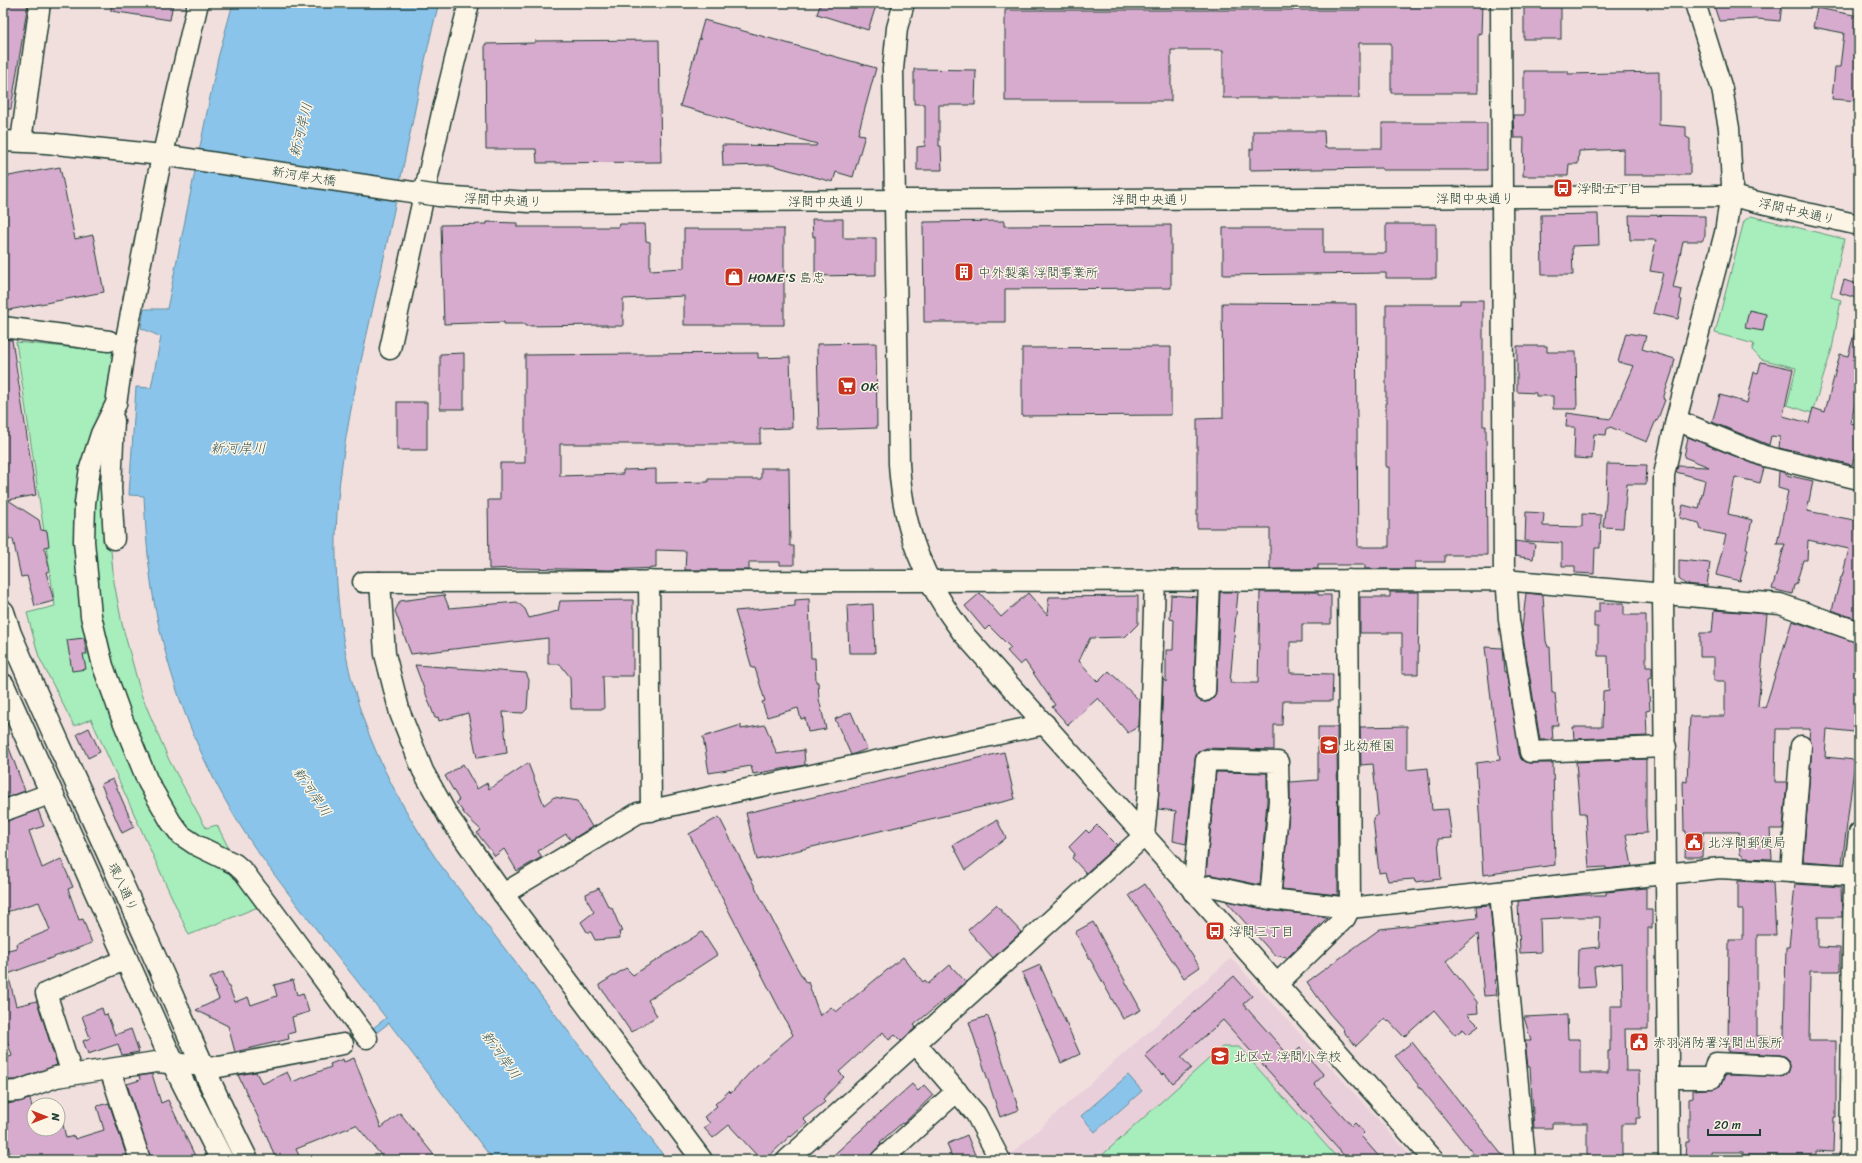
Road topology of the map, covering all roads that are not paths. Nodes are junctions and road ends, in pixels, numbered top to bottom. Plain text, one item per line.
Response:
1 (40, 3) edge
2 (198, 3) edge
3 (469, 3) edge
4 (904, 3) edge
5 (1501, 3) edge
6 (1695, 3) edge
7 (12, 141) edge
8 (165, 155) junction
9 (439, 196) joint
10 (1731, 196) junction
11 (1502, 198) junction
12 (895, 200) junction
13 (1859, 225) edge
14 (3, 327) edge
15 (109, 341) dead end
16 (390, 350) dead end
17 (116, 404) junction
18 (1676, 420) junction
19 (1859, 479) edge
20 (114, 539) dead end
21 (928, 580) junction
22 (1156, 580) junction
23 (1209, 580) junction
24 (1348, 580) junction
25 (1504, 580) junction
26 (649, 581) junction
27 (1663, 595) junction
28 (4, 617) edge
29 (1859, 632) edge
30 (1210, 682) dead end
31 (3, 685) edge
32 (1046, 724) junction
33 (1801, 746) dead end
34 (1666, 747) junction
35 (41, 797) dead end
36 (3, 811) edge
37 (651, 811) junction
38 (1859, 834) edge
39 (1144, 836) junction
40 (1791, 872) junction
41 (1665, 873) junction
42 (1857, 876) edge
43 (1193, 892) junction
44 (1500, 892) junction
45 (503, 894) junction
46 (1270, 899) junction
47 (1350, 908) junction
48 (127, 960) junction
49 (1277, 984) junction
50 (367, 1038) dead end
51 (915, 1043) junction
52 (342, 1044) dead end
53 (173, 1063) junction
54 (1779, 1066) dead end
55 (203, 1067) junction
56 (110, 1070) junction
57 (72, 1074) junction
58 (1668, 1078) junction
59 (3, 1092) edge
60 (957, 1092) junction
61 (890, 1157) edge
62 (140, 1160) edge
63 (222, 1160) edge
64 (247, 1160) edge
65 (702, 1160) edge
66 (787, 1160) edge
67 (1000, 1160) edge
68 (1434, 1160) edge
69 (1525, 1160) edge
70 (1669, 1160) edge
71 (1850, 1160) edge

1 - 7 street
2 - 8 street
3 - 16 street
4 - 12 street
5 - 11 street
6 - 10 street
7 - 8 street, 新河岸大橋
8 - 9 street, 新河岸大橋, bridge
8 - 17 street
9 - 12 street, 浮間中央通り
10 - 11 street, 浮間中央通り
10 - 13 street, 浮間中央通り
10 - 18 street
11 - 12 street, 浮間中央通り
11 - 25 street
12 - 21 street
14 - 15 street
17 - 20 street
17 - 50 street
18 - 19 street
18 - 27 street
21 - 22 street
21 - 26 street
21 - 32 street
22 - 23 street
22 - 39 street
23 - 24 street
23 - 30 street
24 - 25 street
24 - 47 street
25 - 27 street
25 - 34 street
26 - 37 street
26 - 45 street
27 - 29 street
27 - 34 street
28 - 55 main road, 環八通り
31 - 48 main road, 環八通り
32 - 37 street
32 - 39 street
33 - 40 street
34 - 41 street
35 - 36 street
37 - 45 street
38 - 42 street
39 - 43 street
39 - 51 street
40 - 41 street
40 - 42 street
41 - 44 street
41 - 58 street
42 - 71 street
43 - 46 street
43 - 46 street
43 - 49 street
44 - 47 street
44 - 69 street
45 - 65 street
46 - 47 street
47 - 49 street
48 - 53 main road, 環八通り
48 - 57 street
49 - 68 street
51 - 60 street
51 - 66 street
52 - 55 street
53 - 55 street
53 - 56 street
53 - 63 main road, 環八通り
54 - 58 street
55 - 64 main road, 環八通り
56 - 57 street
56 - 62 street
57 - 59 street
58 - 70 street
60 - 61 street
60 - 67 street

